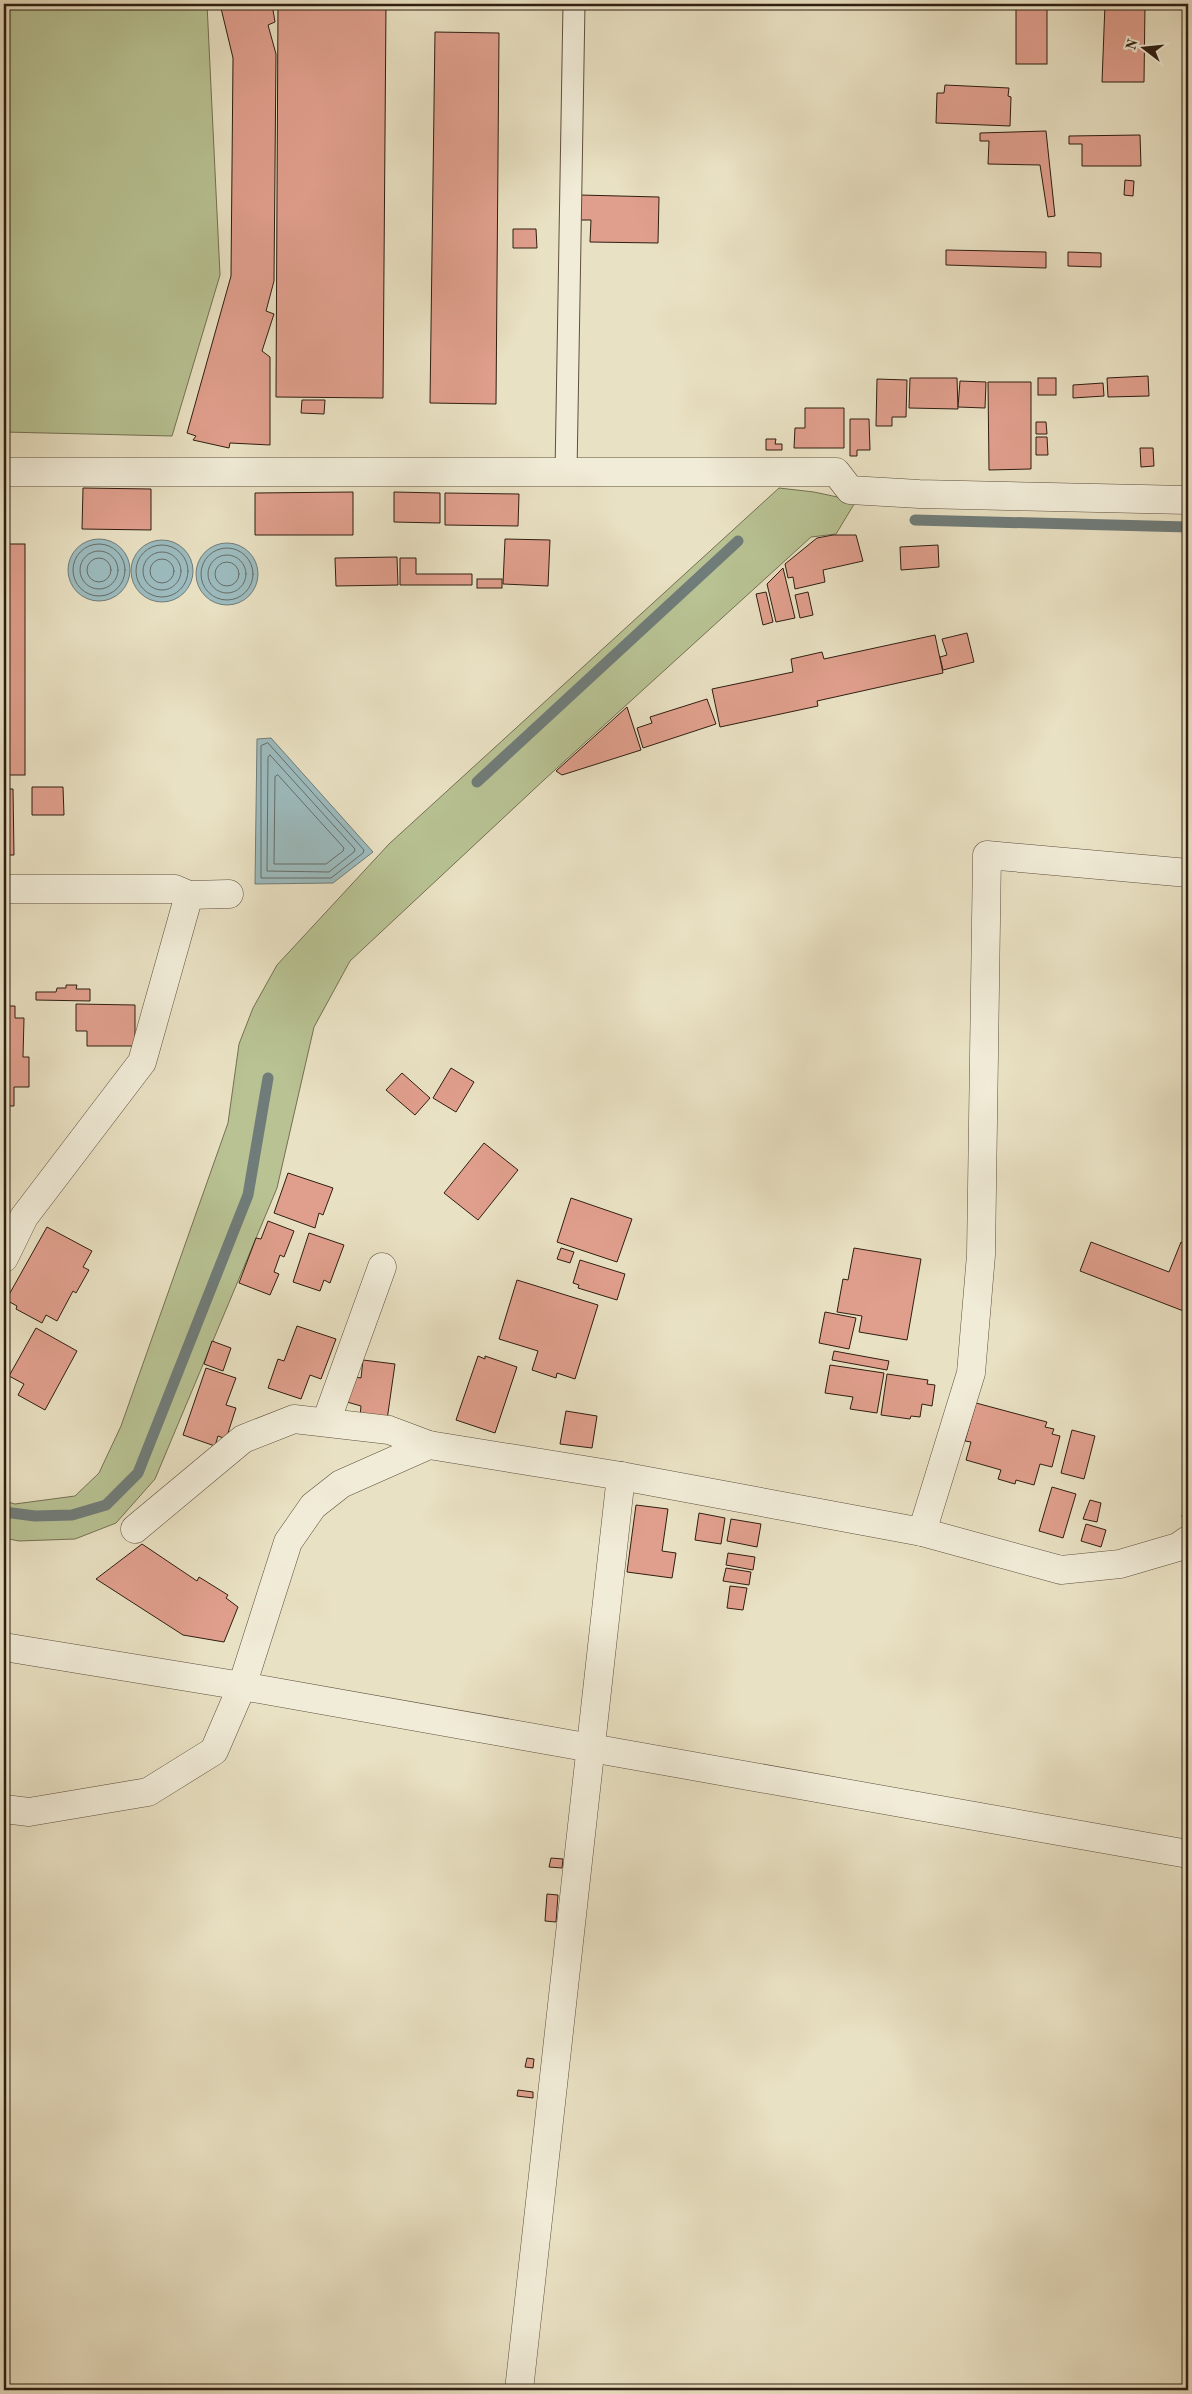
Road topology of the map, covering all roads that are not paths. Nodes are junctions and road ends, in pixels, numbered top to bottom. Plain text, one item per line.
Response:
1 (574, 4) edge
2 (4, 472) edge
3 (566, 473) junction
4 (1188, 500) edge
5 (1188, 873) edge
6 (4, 889) edge
7 (229, 894) dead end
8 (189, 895) junction
9 (14, 1214) edge
10 (4, 1258) edge
11 (382, 1267) dead end
12 (326, 1422) junction
13 (428, 1445) junction
14 (621, 1476) junction
15 (135, 1529) dead end
16 (922, 1532) junction
17 (1188, 1540) edge
18 (4, 1647) edge
19 (242, 1686) junction
20 (589, 1747) junction
21 (4, 1809) edge
22 (1188, 1854) edge
23 (519, 2390) edge

1 - 3 lane
2 - 3 street
3 - 4 street
5 - 16 street
6 - 8 street
7 - 8 street
8 - 9 street
9 - 10 street
11 - 12 street
12 - 13 street
12 - 15 street
13 - 14 street
13 - 19 street
14 - 16 street
14 - 20 street
16 - 17 street
18 - 19 street
19 - 20 street
19 - 21 street
20 - 22 street
20 - 23 street

